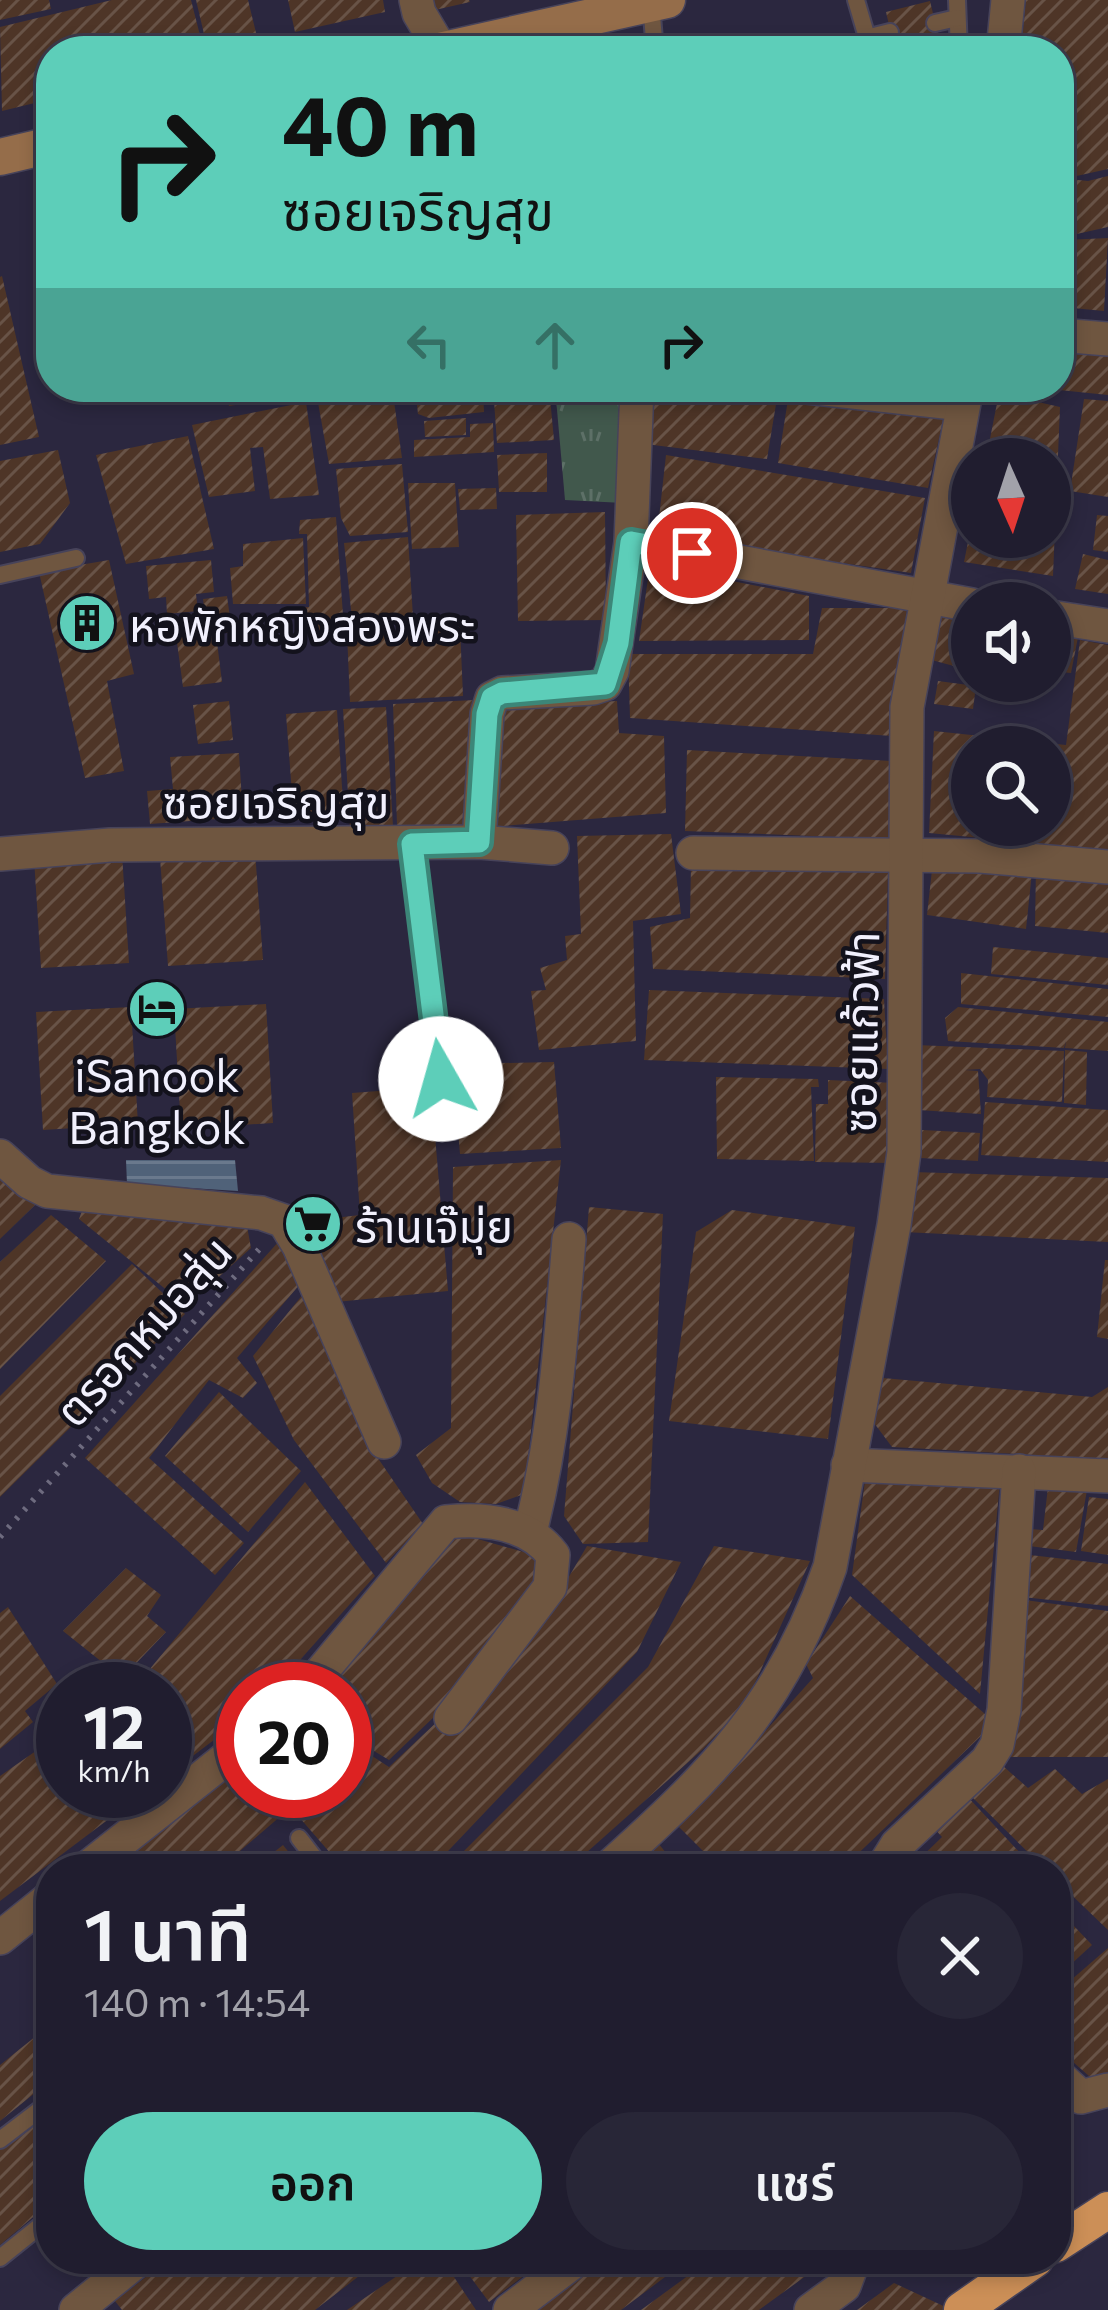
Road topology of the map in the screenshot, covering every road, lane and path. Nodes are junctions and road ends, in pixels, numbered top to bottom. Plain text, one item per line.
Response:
1 (416, 0) edge
2 (856, 0) edge
3 (1008, 0) edge
4 (659, 2) edge
5 (957, 9) edge
6 (935, 23) dead end
7 (890, 32) dead end
8 (432, 36) edge
9 (507, 36) edge
10 (656, 36) edge
11 (866, 36) edge
12 (883, 36) edge
13 (1004, 36) edge
14 (36, 149) edge
15 (0, 157) edge
16 (1074, 336) edge
17 (1108, 339) edge
18 (636, 402) edge
19 (964, 402) edge
20 (631, 542) junction
21 (76, 558) dead end
22 (0, 575) edge
23 (926, 598) junction
24 (951, 602) edge
25 (1071, 620) edge
26 (1108, 626) edge
27 (479, 842) junction
28 (412, 844) junction
29 (552, 848) dead end
30 (0, 854) edge
31 (693, 854) dead end
32 (905, 859) junction
33 (1108, 867) edge
34 (441, 1079) dead end
35 (0, 1156) edge
36 (284, 1221) junction
37 (569, 1239) dead end
38 (384, 1442) dead end
39 (848, 1465) junction
40 (1019, 1472) junction
41 (1108, 1476) edge
42 (530, 1532) junction
43 (0, 1537) edge
44 (329, 1662) edge
45 (451, 1718) dead end
46 (216, 1766) edge
47 (299, 1838) dead end
48 (105, 1854) edge
49 (311, 1854) edge
50 (624, 1854) edge
51 (891, 1854) edge
52 (36, 1909) edge
53 (0, 1938) edge
54 (1071, 2088) edge
55 (1108, 2090) edge
56 (36, 2112) edge
57 (0, 2140) edge
58 (1108, 2210) edge
59 (36, 2229) edge
60 (1071, 2235) edge
61 (0, 2258) edge
62 (120, 2274) edge
63 (557, 2274) edge
64 (848, 2274) edge
65 (1014, 2274) edge
66 (76, 2310) edge
67 (510, 2310) edge
68 (811, 2310) edge
69 (962, 2310) edge

1 - 8 street
2 - 11 lane
3 - 13 street
4 - 9 main road
4 - 10 lane
5 - 6 lane
7 - 12 lane
14 - 15 main road
16 - 17 street
18 - 20 street
19 - 23 street, ซอยแก้วฟ้า
20 - 23 street
20 - 27 street
21 - 22 lane
23 - 24 street
23 - 32 street, ซอยแก้วฟ้า
25 - 26 street
27 - 28 street, ซอยเจริญสุข
27 - 29 street, ซอยเจริญสุข
28 - 30 street, ซอยเจริญสุข
28 - 34 lane
31 - 32 street
32 - 33 street
32 - 39 street, ซอยแก้วฟ้า
35 - 36 street
36 - 38 street
36 - 43 path, ตรอกหมอสุ่น
37 - 42 street
39 - 40 street
39 - 50 street, ซอยแก้วฟ้า
40 - 41 street
40 - 51 street
42 - 44 street
42 - 45 street
46 - 48 street
47 - 49 lane
52 - 53 street
54 - 55 street
56 - 57 lane
58 - 60 highway
59 - 61 lane
62 - 66 street
63 - 67 street
64 - 68 street
65 - 69 highway

